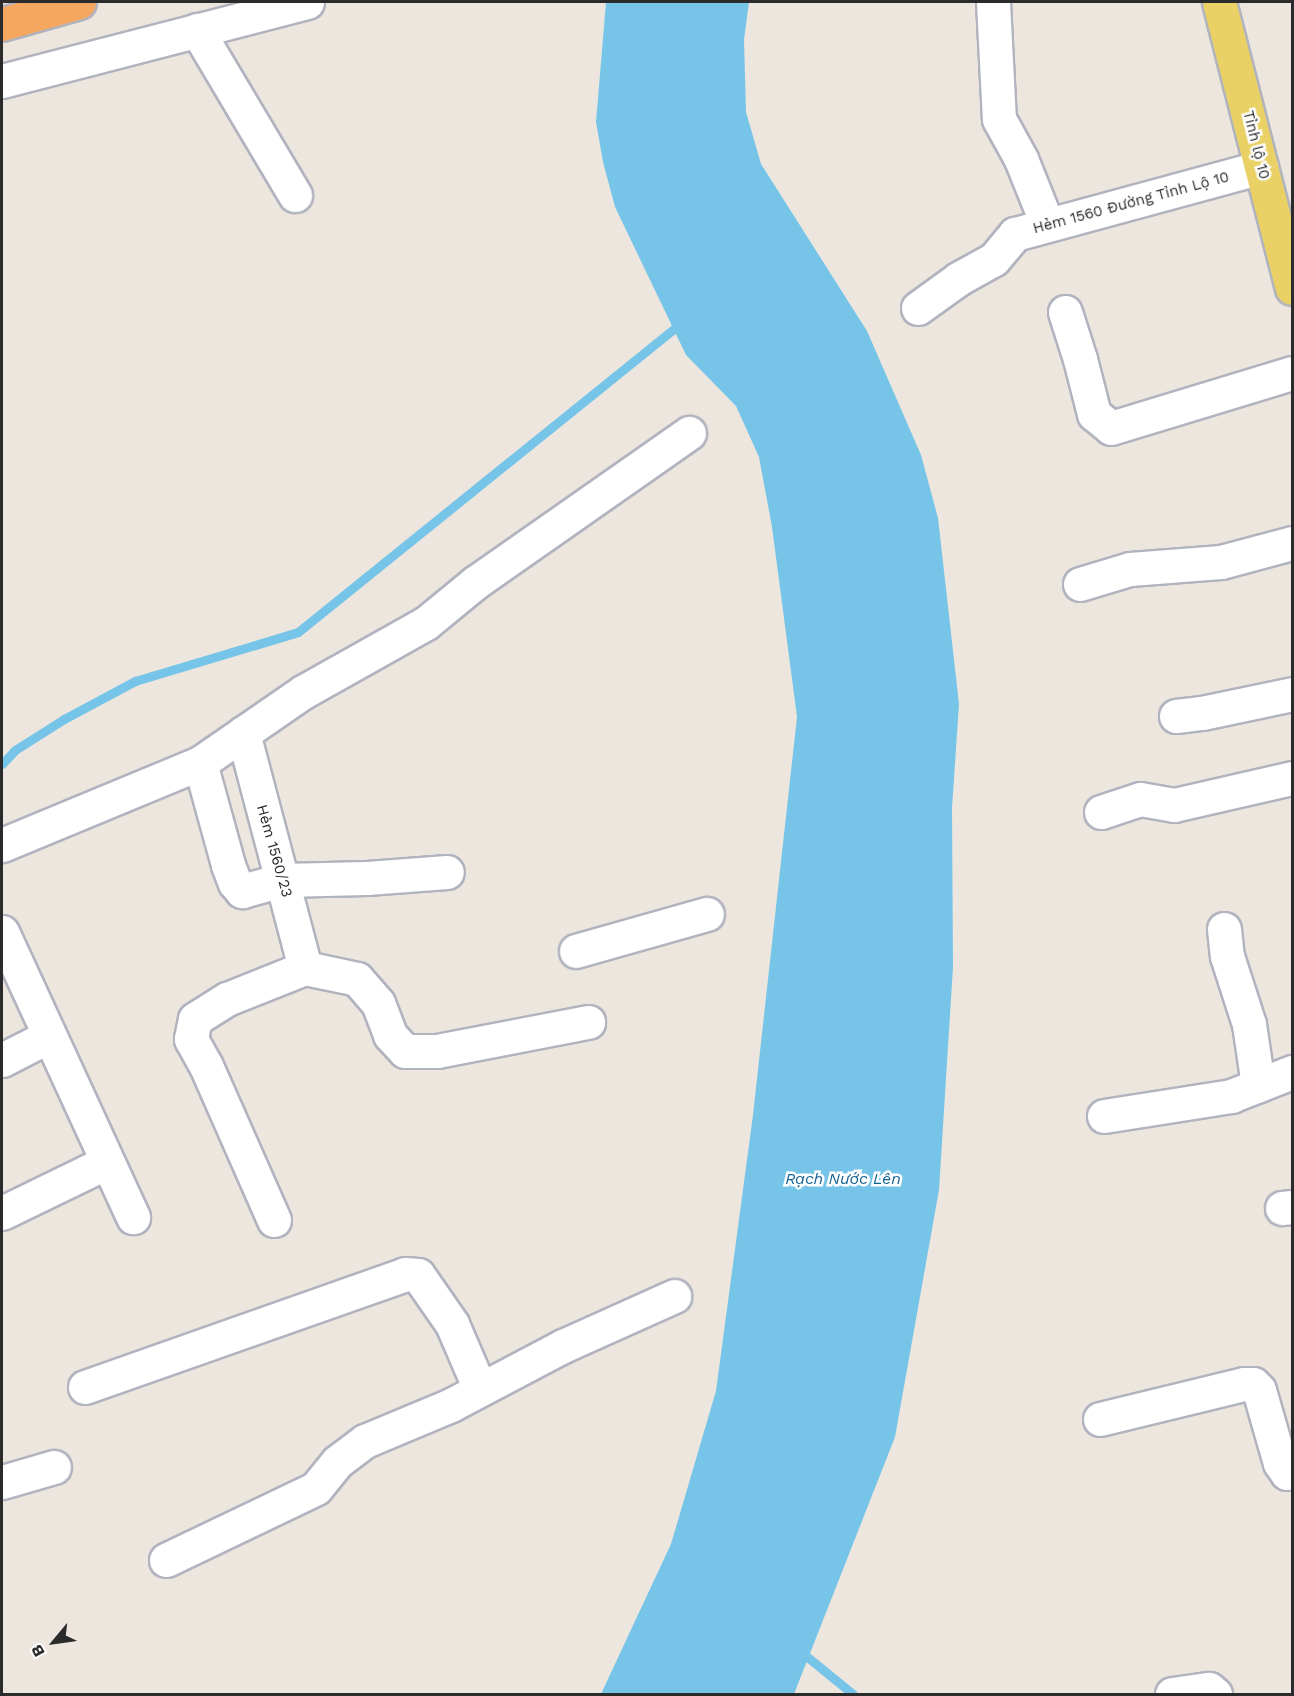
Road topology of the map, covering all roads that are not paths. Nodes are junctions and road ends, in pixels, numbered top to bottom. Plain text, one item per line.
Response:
1 (79, 2) edge
2 (307, 2) edge
3 (993, 2) edge
4 (1219, 2) edge
5 (2, 24) edge
6 (197, 30) junction
7 (2, 81) edge
8 (1261, 167) junction
9 (296, 195) dead end
10 (1047, 224) junction
11 (1285, 227) edge
12 (1293, 288) edge
13 (918, 308) dead end
14 (1065, 312) dead end
15 (1293, 373) edge
16 (689, 433) dead end
17 (1293, 543) edge
18 (1080, 584) dead end
19 (1293, 694) edge
20 (1176, 716) dead end
21 (243, 733) junction
22 (200, 763) junction
23 (1293, 778) edge
24 (1101, 812) dead end
25 (2, 845) edge
26 (447, 872) dead end
27 (282, 880) junction
28 (707, 914) dead end
29 (1224, 929) dead end
30 (2, 932) edge
31 (576, 951) dead end
32 (305, 968) junction
33 (588, 1022) dead end
34 (49, 1036) junction
35 (2, 1059) edge
36 (1293, 1072) edge
37 (1258, 1085) junction
38 (1104, 1116) dead end
39 (107, 1162) junction
40 (2, 1212) edge
41 (133, 1217) dead end
42 (274, 1220) dead end
43 (674, 1296) dead end
44 (85, 1387) dead end
45 (480, 1389) junction
46 (1100, 1419) dead end
47 (54, 1467) dead end
48 (1293, 1471) edge
49 (2, 1482) edge
50 (166, 1560) dead end
51 (1172, 1695) edge
52 (1215, 1695) edge

1 - 5 highway
2 - 6 street
3 - 10 street
4 - 8 main road, Tỉnh lộ 10
6 - 7 street
6 - 9 street
8 - 10 street, Hẻm 1560 Đường Tỉnh Lộ 10
8 - 11 main road, Tỉnh lộ 10
10 - 13 street, Hẻm 1560 Đường Tỉnh Lộ 10
11 - 12 main road, Tỉnh lộ 10
14 - 15 street
16 - 21 street
17 - 18 street
19 - 20 street
21 - 22 street
21 - 27 street, Hẻm 1560/23
22 - 25 street
22 - 27 street
23 - 24 street
26 - 27 street
27 - 32 street, Hẻm 1560/23
28 - 31 street
29 - 37 street
30 - 34 street
32 - 33 street
32 - 42 street
34 - 35 street
34 - 39 street
36 - 37 street
37 - 38 street
39 - 40 street
39 - 41 street
43 - 45 street
44 - 45 street
45 - 50 street
46 - 48 street
47 - 49 street
51 - 52 street

